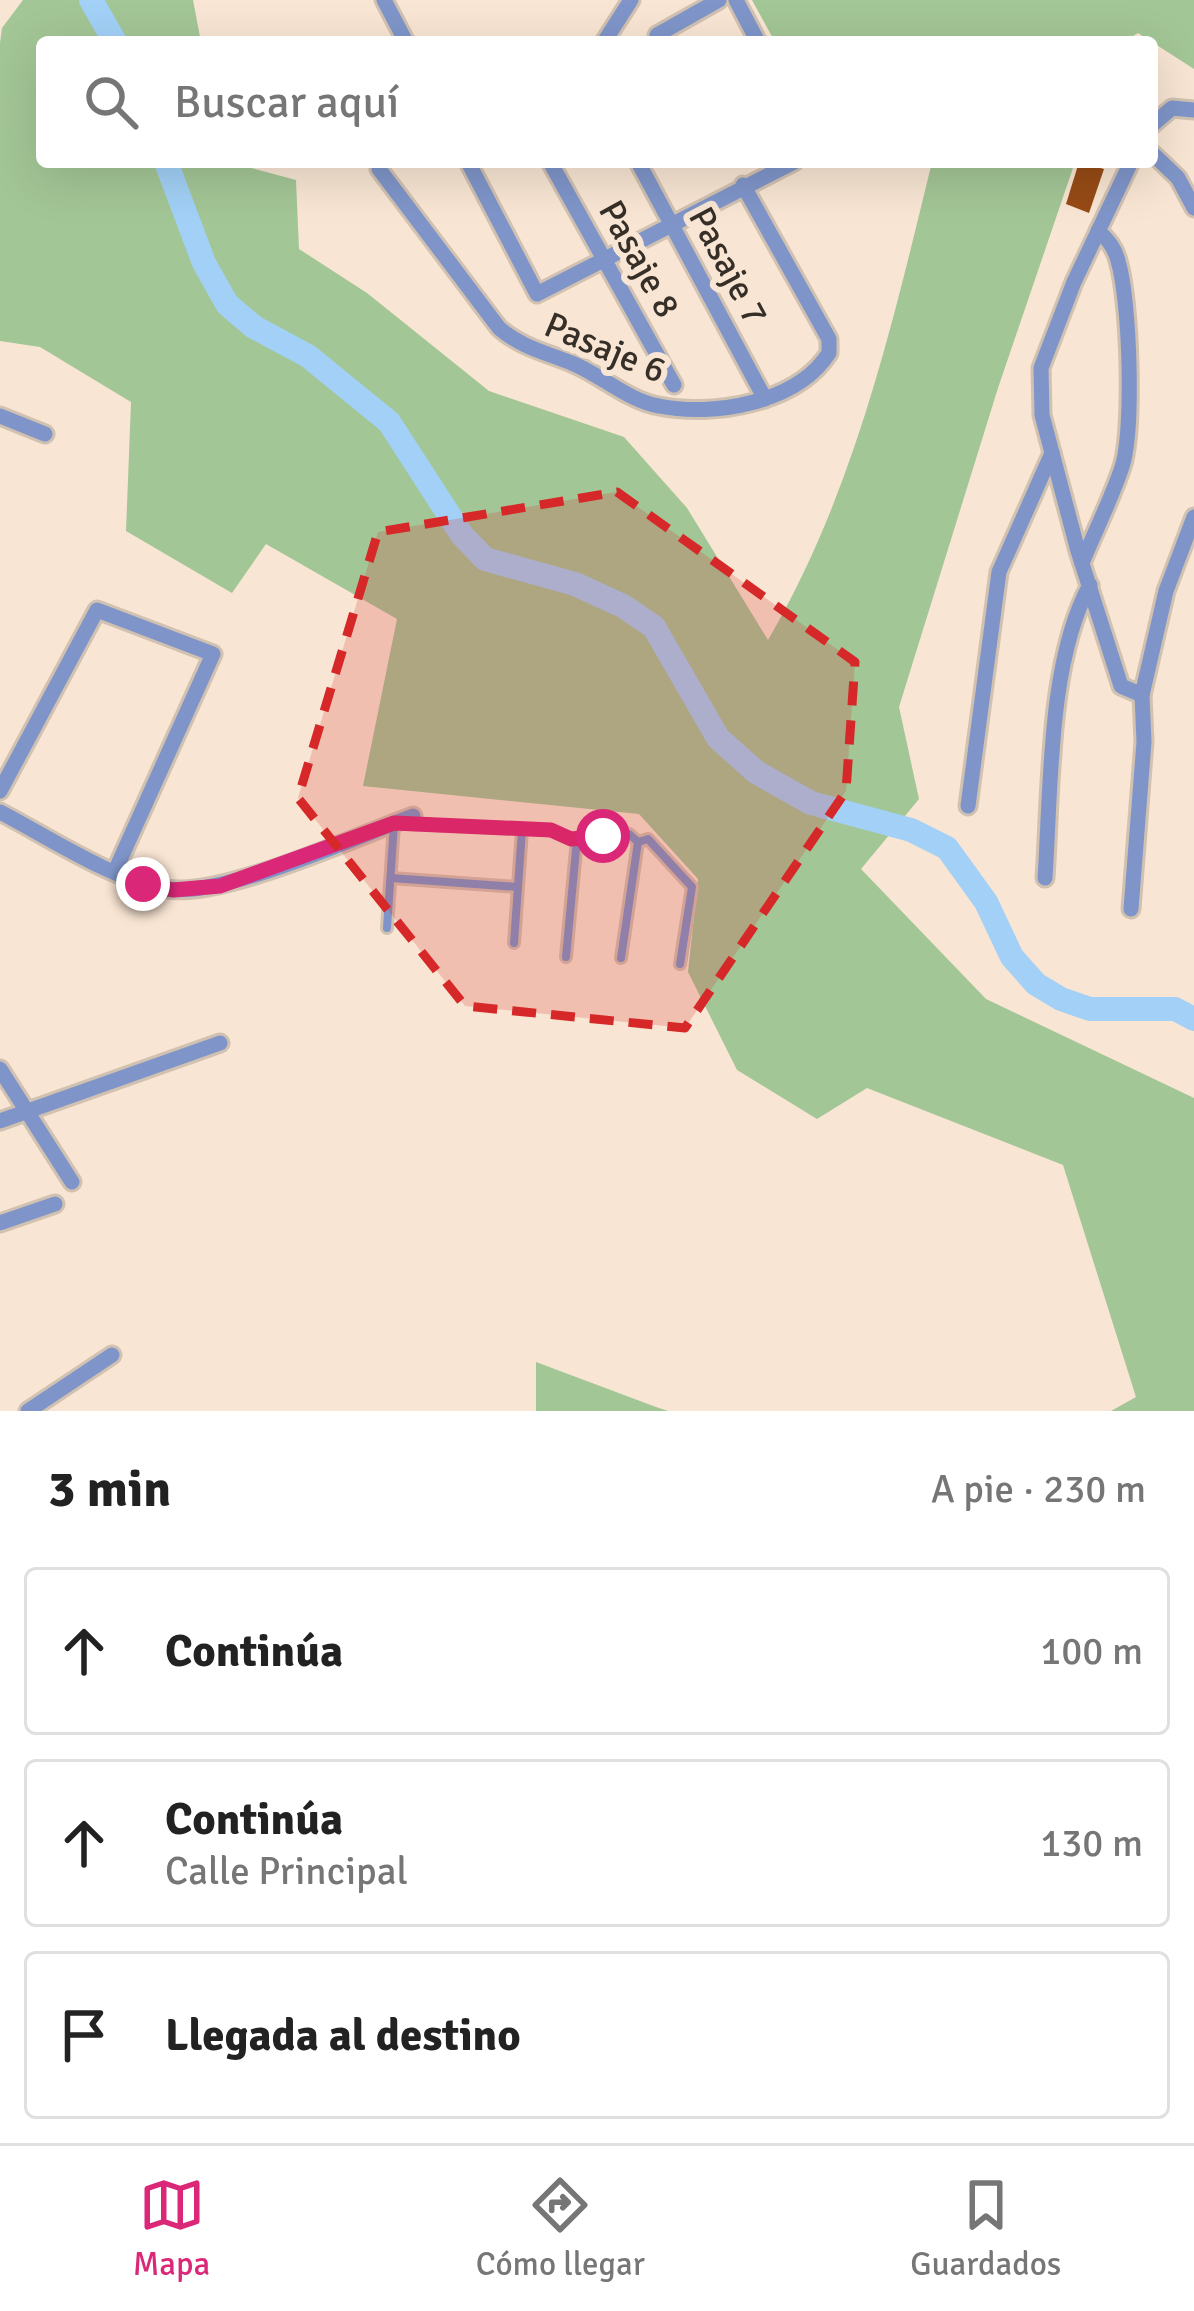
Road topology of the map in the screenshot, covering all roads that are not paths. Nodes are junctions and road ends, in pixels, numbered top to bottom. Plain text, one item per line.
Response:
1 (384, 0) edge
2 (631, 0) edge
3 (719, 0) edge
4 (736, 0) edge
5 (657, 35) dead end
6 (403, 36) edge
7 (608, 36) edge
8 (755, 36) edge
9 (1194, 110) edge
10 (1158, 120) edge
11 (1158, 159) edge
12 (471, 168) edge
13 (554, 168) edge
14 (641, 168) edge
15 (780, 168) edge
16 (1129, 168) edge
17 (379, 169) dead end
18 (742, 185) junction
19 (1194, 208) edge
20 (671, 222) junction
21 (1098, 231) junction
22 (605, 256) junction
23 (674, 386) dead end
24 (765, 399) junction
25 (0, 416) edge
26 (45, 434) dead end
27 (1052, 453) junction
28 (1194, 518) edge
29 (1082, 563) junction
30 (1090, 585) junction
31 (1142, 695) junction
32 (0, 791) edge
33 (968, 806) dead end
34 (0, 812) edge
35 (413, 816) dead end
36 (394, 823) junction
37 (522, 830) junction
38 (577, 839) junction
39 (638, 842) junction
40 (115, 871) junction
41 (391, 878) junction
42 (1045, 878) dead end
43 (518, 887) junction
44 (1131, 909) dead end
45 (388, 928) dead end
46 (514, 943) dead end
47 (566, 957) dead end
48 (621, 958) dead end
49 (680, 964) dead end
50 (220, 1043) dead end
51 (0, 1069) edge
52 (27, 1111) junction
53 (0, 1121) edge
54 (72, 1183) dead end
55 (55, 1204) dead end
56 (0, 1223) edge
57 (112, 1354) dead end
58 (28, 1411) edge

1 - 6 street
2 - 7 street
3 - 5 street
4 - 8 street
9 - 10 street
11 - 19 street
12 - 22 street
13 - 22 street, Pasaje 8
14 - 20 street, Pasaje 7
15 - 18 street
16 - 21 street
17 - 24 street, Pasaje 6
18 - 20 street
18 - 24 street, Pasaje 6
20 - 22 street
20 - 24 street, Pasaje 7
21 - 27 street
21 - 29 street
22 - 23 street, Pasaje 8
25 - 26 street
27 - 29 street
27 - 33 street
28 - 31 street
29 - 30 street
30 - 31 street
30 - 42 street
31 - 44 street
32 - 40 street
34 - 40 street
35 - 36 street
36 - 37 lane
36 - 40 street
36 - 41 lane
37 - 38 lane
37 - 43 lane
38 - 39 lane
38 - 47 lane
39 - 48 lane
39 - 49 lane
41 - 43 lane
41 - 45 lane
43 - 46 lane
50 - 52 street
51 - 52 street
52 - 53 street
52 - 54 street
55 - 56 street
57 - 58 street

